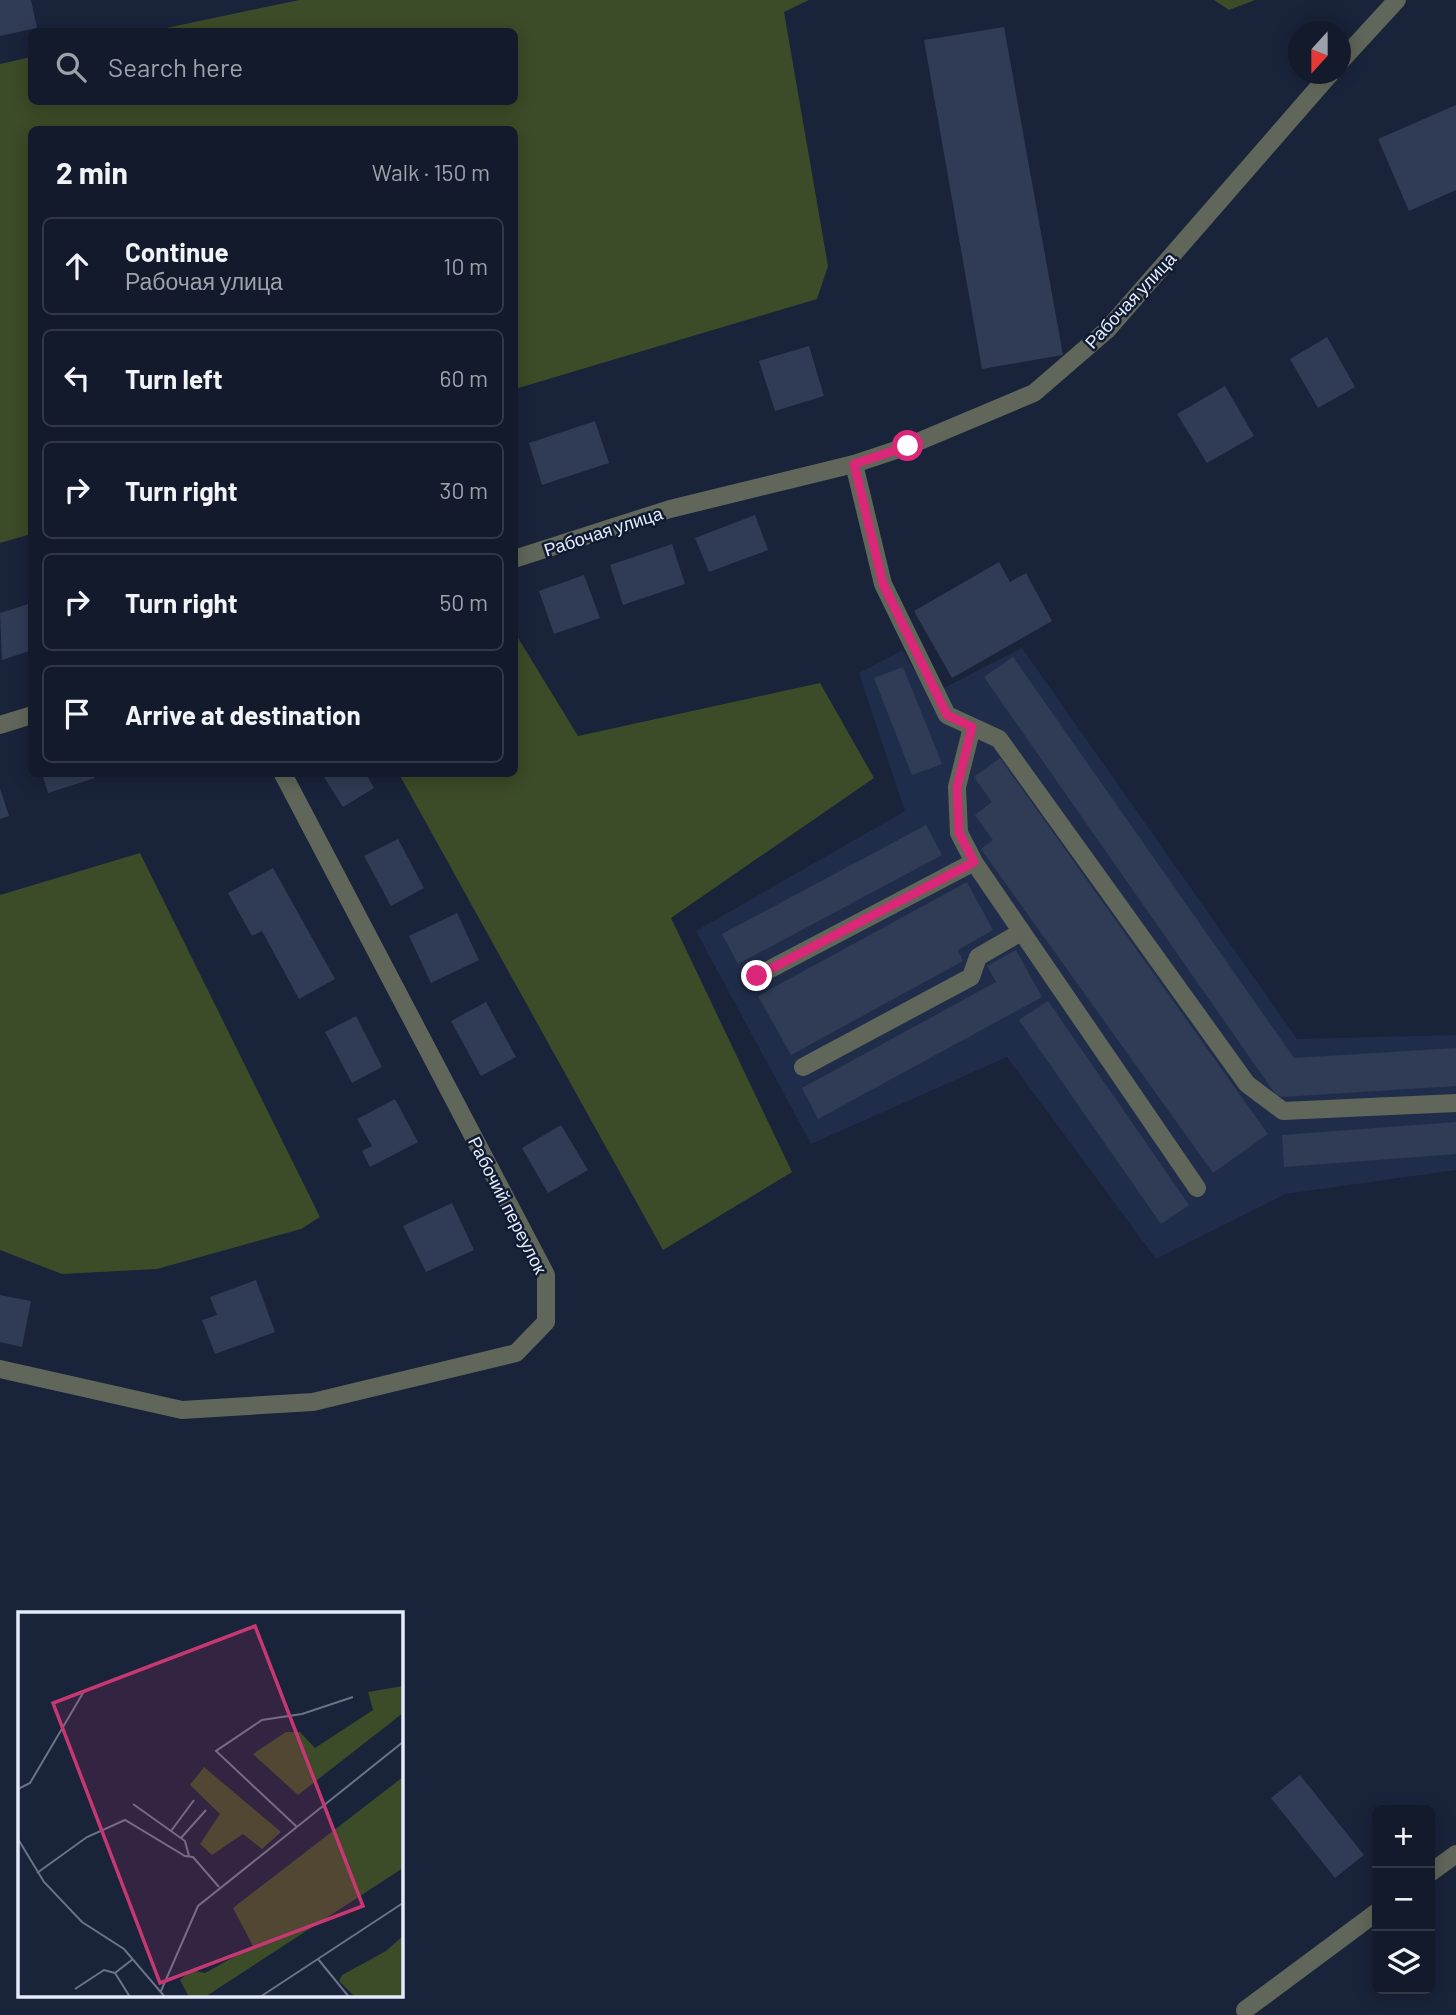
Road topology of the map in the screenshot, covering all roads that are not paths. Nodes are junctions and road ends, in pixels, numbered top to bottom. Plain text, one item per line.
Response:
1 (1397, 0) edge
2 (1351, 50) edge
3 (1321, 84) edge
4 (854, 464) junction
5 (518, 558) edge
6 (28, 716) edge
7 (0, 725) edge
8 (972, 727) junction
9 (285, 777) edge
10 (974, 862) junction
11 (1021, 932) junction
12 (757, 976) dead end
13 (803, 1067) dead end
14 (1456, 1102) edge
15 (1197, 1188) dead end
16 (0, 1369) edge
17 (1456, 1854) edge
18 (1435, 1869) edge
19 (1372, 1916) edge
20 (1245, 2010) dead end

1 - 2 street
3 - 4 street, Рабочая улица
4 - 5 street, Рабочая улица
4 - 8 street
6 - 7 street
8 - 10 street
8 - 14 street
9 - 16 street, Рабочий переулок
10 - 11 street
10 - 12 street
11 - 13 street
11 - 15 street
17 - 18 street
19 - 20 street

